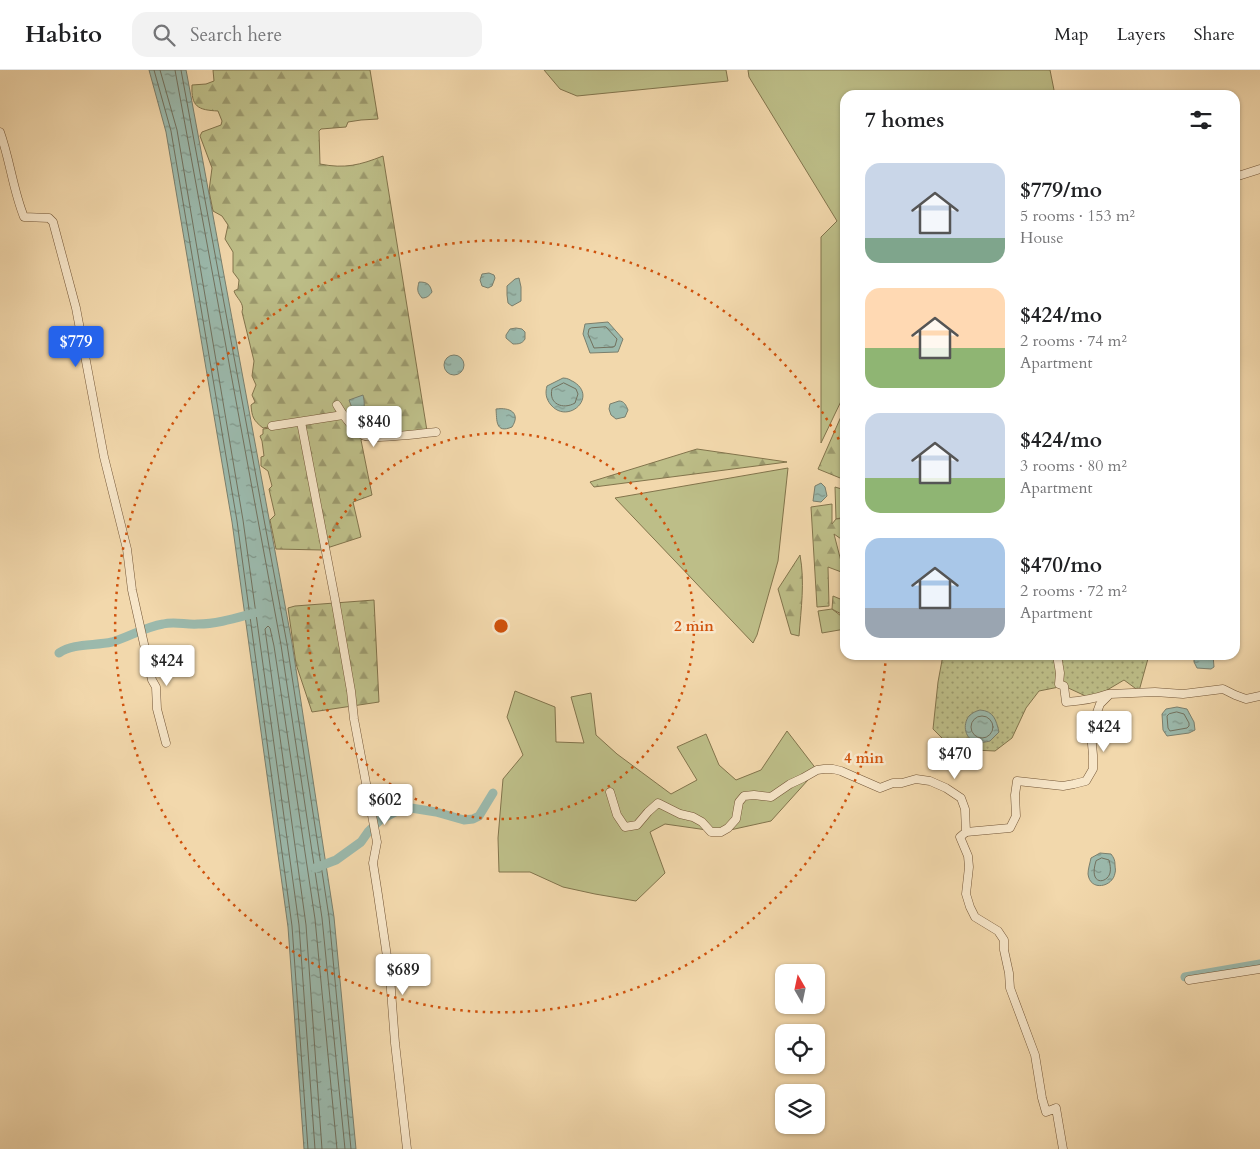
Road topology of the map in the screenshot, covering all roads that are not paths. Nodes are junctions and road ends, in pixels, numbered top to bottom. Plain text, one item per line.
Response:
1 (0, 132) edge
2 (1260, 169) edge
3 (1240, 175) edge
4 (337, 405) dead end
5 (343, 415) junction
6 (300, 422) junction
7 (272, 426) dead end
8 (436, 432) dead end
9 (1058, 660) edge
10 (1110, 694) junction
11 (1260, 696) edge
12 (166, 743) dead end
13 (610, 792) dead end
14 (966, 832) junction
15 (1260, 969) edge
16 (1190, 980) dead end
17 (407, 1149) edge
18 (1063, 1149) edge

1 - 12 street
2 - 3 street
4 - 5 street
5 - 6 street
5 - 8 street
6 - 7 street
6 - 17 street
9 - 10 street
10 - 11 street
10 - 14 street
13 - 14 street
14 - 18 street
15 - 16 street

